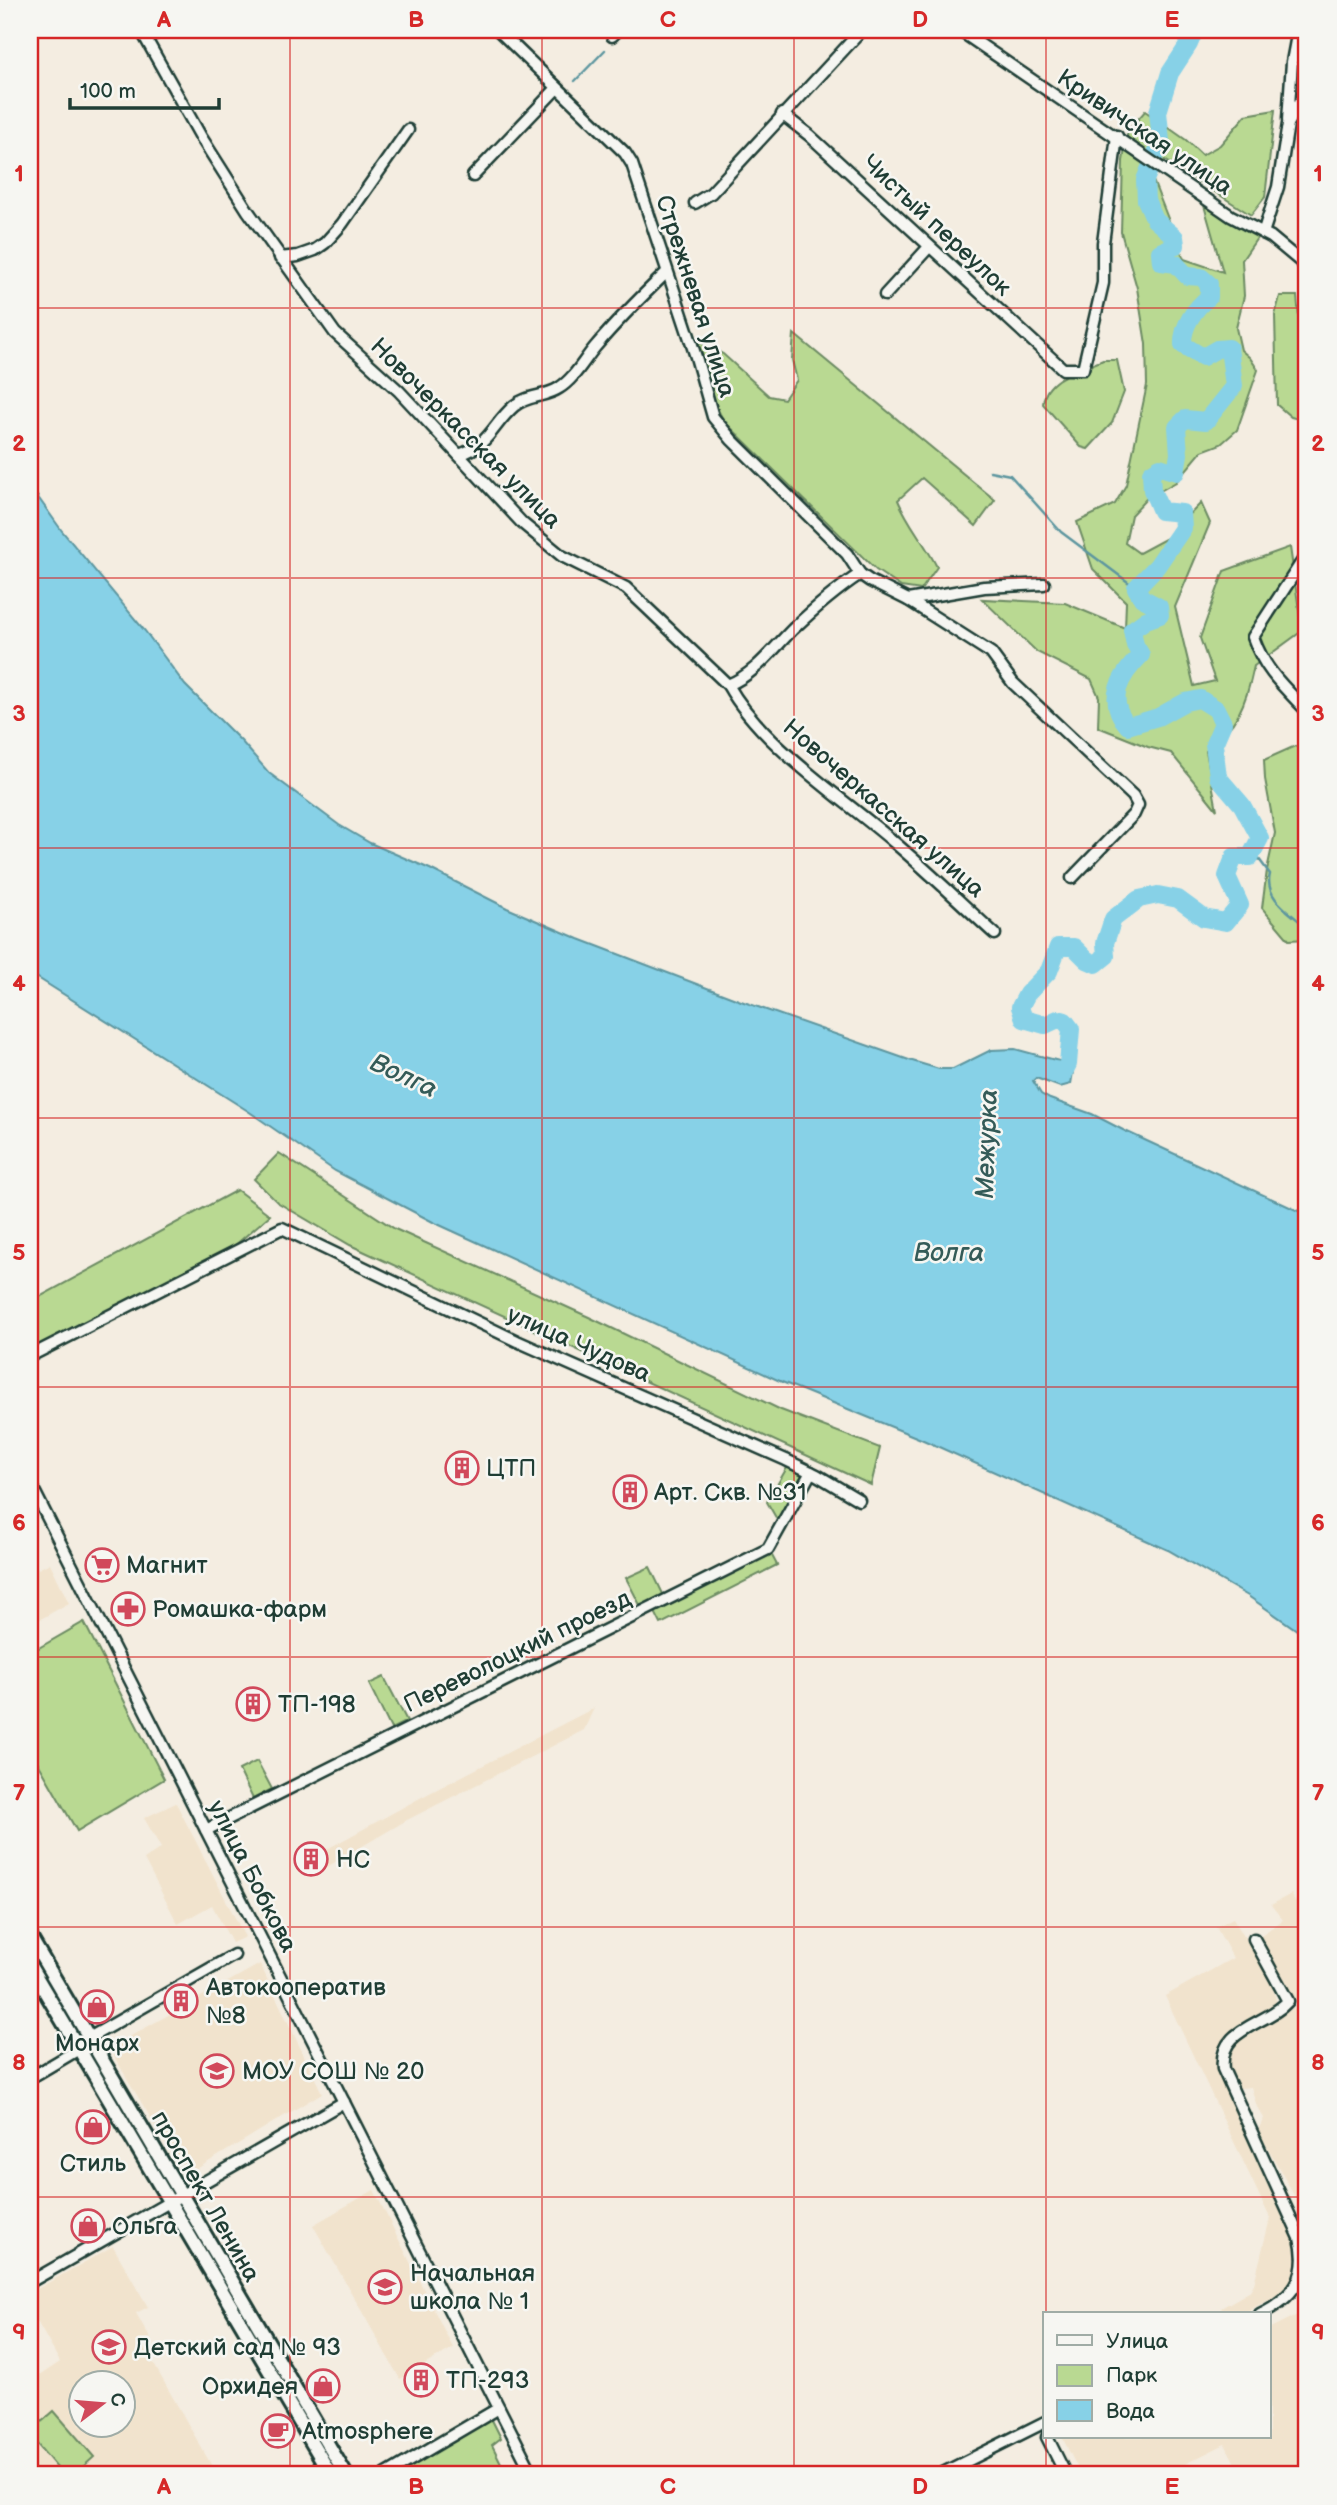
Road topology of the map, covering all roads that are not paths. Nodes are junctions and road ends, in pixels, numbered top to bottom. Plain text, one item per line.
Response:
1 (166, 30) edge
2 (498, 30) edge
3 (862, 30) edge
4 (1298, 30) edge
5 (966, 32) edge
6 (143, 33) edge
7 (557, 88) junction
8 (1307, 89) edge
9 (782, 114) junction
10 (1288, 124) junction
11 (408, 130) dead end
12 (1117, 136) junction
13 (473, 176) dead end
14 (695, 203) dead end
15 (1263, 233) junction
16 (929, 247) junction
17 (280, 258) junction
18 (1307, 267) edge
19 (667, 272) junction
20 (885, 295) dead end
21 (458, 455) junction
22 (1307, 554) edge
23 (860, 574) junction
24 (1044, 584) dead end
25 (908, 600) junction
26 (728, 684) junction
27 (1307, 711) edge
28 (1072, 878) dead end
29 (995, 934) dead end
30 (30, 1356) edge
31 (811, 1472) junction
32 (30, 1483) edge
33 (859, 1500) dead end
34 (206, 1830) junction
35 (30, 1937) edge
36 (1254, 1939) dead end
37 (234, 1955) dead end
38 (30, 1966) edge
39 (92, 2043) junction
40 (79, 2049) junction
41 (30, 2078) edge
42 (344, 2102) junction
43 (176, 2198) junction
44 (30, 2282) edge
45 (1264, 2312) edge
46 (499, 2408) junction
47 (1043, 2429) edge
48 (1048, 2438) edge
49 (331, 2475) edge
50 (346, 2475) edge
51 (385, 2475) edge
52 (533, 2475) edge
53 (939, 2475) edge
54 (1066, 2475) edge

1 - 6 street
2 - 7 street, Стрежневая улица
3 - 9 street
4 - 10 street
5 - 12 street, Кривичская улица
6 - 17 street, Новочеркасская улица
7 - 13 street
7 - 19 street, Стрежневая улица
8 - 10 street
9 - 14 street
9 - 16 street, Чистый переулок
10 - 15 street
11 - 17 street
12 - 15 street, Кривичская улица
12 - 16 street, Чистый переулок
15 - 18 street, Кривичская улица
16 - 20 street
17 - 21 street, Новочеркасская улица
19 - 21 street
19 - 23 street, Стрежневая улица
21 - 26 street, Новочеркасская улица
22 - 27 street
23 - 25 street
23 - 26 street
24 - 25 street
25 - 28 street
26 - 29 street, Новочеркасская улица
30 - 31 street, улица Чудова
31 - 33 street, улица Чудова
31 - 34 street, Переволоцкий проезд
32 - 34 street, улица Бобкова
34 - 42 street, улица Бобкова
35 - 39 main road, проспект Ленина
36 - 45 street
37 - 39 street
38 - 40 main road, проспект Ленина
39 - 40 main road
39 - 43 main road, проспект Ленина
40 - 41 street
40 - 43 main road, проспект Ленина
42 - 43 street
42 - 46 street, улица Бобкова
43 - 44 street
43 - 49 main road, проспект Ленина
43 - 50 main road, проспект Ленина
46 - 51 street
46 - 52 street, улица Бобкова
47 - 53 street
48 - 54 street

